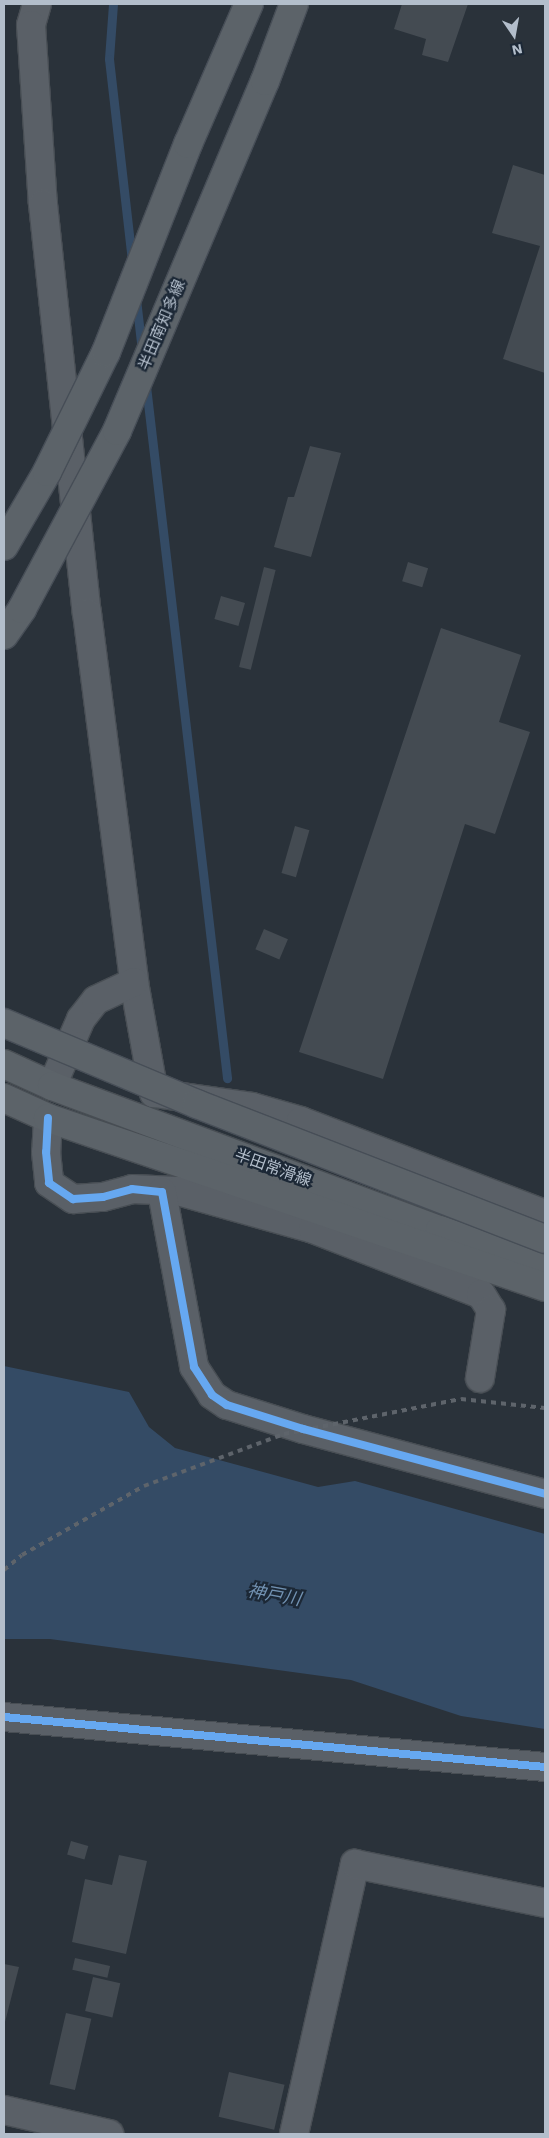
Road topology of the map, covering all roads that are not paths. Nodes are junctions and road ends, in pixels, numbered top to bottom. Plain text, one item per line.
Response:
1 (37, 4) edge
2 (249, 4) edge
3 (294, 4) edge
4 (4, 546) edge
5 (4, 635) edge
6 (134, 982) junction
7 (4, 1023) edge
8 (4, 1064) edge
9 (52, 1086) junction
10 (4, 1098) edge
11 (48, 1118) junction
12 (162, 1192) junction
13 (545, 1214) edge
14 (545, 1239) edge
15 (545, 1265) edge
16 (545, 1287) edge
17 (480, 1378) dead end
18 (545, 1494) edge
19 (4, 1717) edge
20 (545, 1767) edge
21 (545, 1903) edge
22 (4, 2110) edge
23 (110, 2134) edge
24 (294, 2134) edge

1 - 6 street
2 - 4 main road, bridge
3 - 5 main road, 半田南知多線, bridge
6 - 9 street
6 - 13 street
7 - 14 main road, bridge
8 - 9 main road, 半田常滑線
9 - 15 main road, 半田常滑線
10 - 11 main road, 半田常滑線
11 - 12 street
11 - 16 main road, 半田常滑線
12 - 17 street
12 - 18 street
19 - 20 street
21 - 24 street
22 - 23 street

